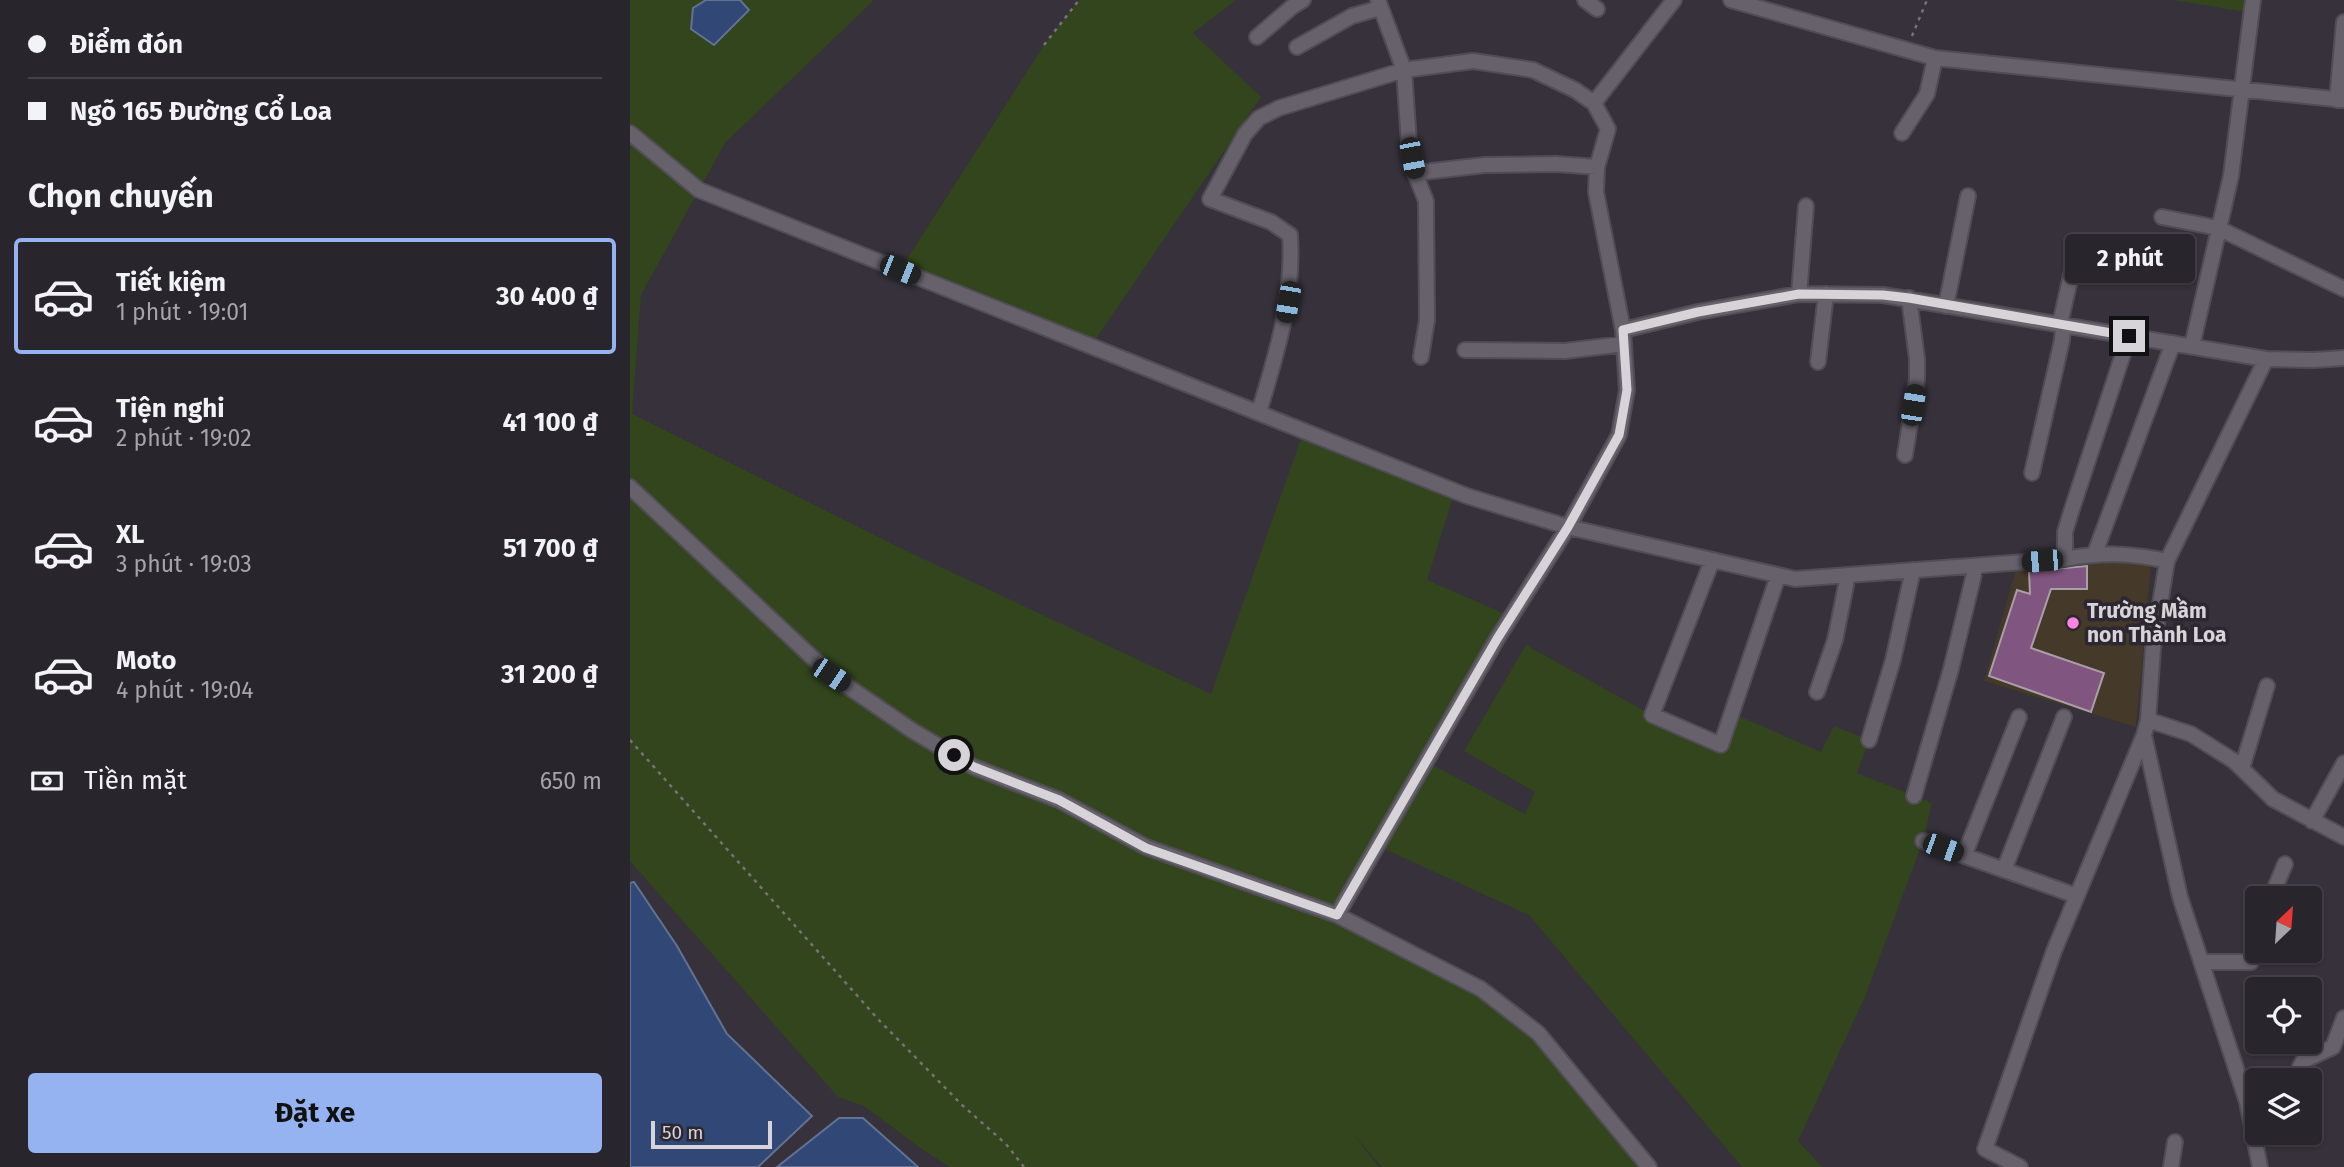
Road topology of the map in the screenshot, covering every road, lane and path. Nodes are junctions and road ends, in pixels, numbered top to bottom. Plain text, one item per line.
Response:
1 (1079, 0) edge
2 (1303, 0) edge
3 (1674, 0) edge
4 (1731, 0) edge
5 (1927, 0) edge
6 (2253, 0) edge
7 (1379, 4) edge
8 (2344, 22) edge
9 (1257, 37) dead end
10 (1044, 45) dead end
11 (1297, 47) dead end
12 (1906, 50) junction
13 (1935, 58) junction
14 (1404, 71) junction
15 (2241, 91) junction
16 (2340, 100) edge
17 (1594, 103) junction
18 (630, 132) edge
19 (1902, 133) dead end
20 (1597, 167) junction
21 (1415, 173) junction
22 (1968, 196) dead end
23 (1806, 206) dead end
24 (2162, 216) dead end
25 (2218, 228) junction
26 (2078, 244) dead end
27 (2344, 289) edge
28 (1799, 294) junction
29 (1826, 294) junction
30 (1909, 298) junction
31 (1946, 306) junction
32 (2062, 325) junction
33 (2129, 336) junction
34 (1624, 337) junction
35 (2173, 343) junction
36 (2192, 346) junction
37 (1465, 351) dead end
38 (1421, 357) dead end
39 (2344, 358) edge
40 (2266, 359) junction
41 (1818, 362) dead end
42 (1259, 412) junction
43 (1905, 455) dead end
44 (2032, 473) dead end
45 (630, 487) edge
46 (1568, 527) junction
47 (2095, 553) junction
48 (2064, 559) junction
49 (1712, 561) junction
50 (2167, 561) junction
51 (1976, 566) junction
52 (1913, 570) junction
53 (1848, 575) junction
54 (1778, 576) junction
55 (2267, 686) dead end
56 (1817, 692) dead end
57 (2019, 717) dead end
58 (2064, 717) dead end
59 (2148, 720) junction
60 (2144, 735) junction
61 (630, 740) edge
62 (1869, 740) dead end
63 (2344, 763) edge
64 (2242, 768) junction
65 (1914, 796) dead end
66 (2312, 821) junction
67 (2344, 837) edge
68 (1923, 841) dead end
69 (1964, 856) junction
70 (2285, 864) dead end
71 (2004, 870) junction
72 (2276, 886) edge
73 (2077, 897) junction
74 (1337, 915) junction
75 (2201, 962) junction
76 (2245, 962) edge
77 (2344, 1018) edge
78 (2299, 1068) edge
79 (2245, 1076) edge
80 (2175, 1142) dead end
81 (2257, 1145) edge
82 (1024, 1167) edge
83 (1648, 1167) edge
84 (2020, 1167) edge
85 (2171, 1167) edge
86 (2260, 1167) edge

1 - 10 path
2 - 9 street
3 - 17 street
4 - 12 street
5 - 12 path
6 - 15 street
7 - 11 street
7 - 14 street
8 - 16 street
12 - 13 street
13 - 15 street
13 - 19 street
14 - 17 street
14 - 21 street
14 - 42 street
15 - 16 street
15 - 25 street
17 - 20 street
18 - 42 street
20 - 21 street
20 - 34 street
21 - 38 street
22 - 31 street
23 - 28 street
24 - 25 street
25 - 27 street
25 - 36 street
26 - 32 street
28 - 29 street
28 - 34 street
29 - 30 street
29 - 41 street
30 - 31 street
30 - 43 street
31 - 32 street
32 - 33 street
32 - 44 street
33 - 35 street
33 - 48 street
34 - 37 street
34 - 46 street
35 - 36 street
35 - 47 street
36 - 40 street
39 - 40 street
40 - 50 street
42 - 46 street
45 - 74 street
46 - 49 street
46 - 74 street
47 - 48 street
47 - 50 street
48 - 51 street
49 - 54 street
49 - 54 street
50 - 59 street
51 - 52 street
51 - 65 street
52 - 53 street
52 - 62 street
53 - 54 street
53 - 56 street
55 - 64 street
57 - 69 street
58 - 71 street
59 - 60 street
59 - 64 street
60 - 73 street
60 - 75 street
61 - 82 path
63 - 66 street
64 - 66 street
66 - 67 street
68 - 69 street
69 - 71 street
70 - 72 street
71 - 73 street
73 - 84 street
74 - 83 street
75 - 76 street
75 - 79 street
77 - 78 street
80 - 85 street
81 - 86 street

